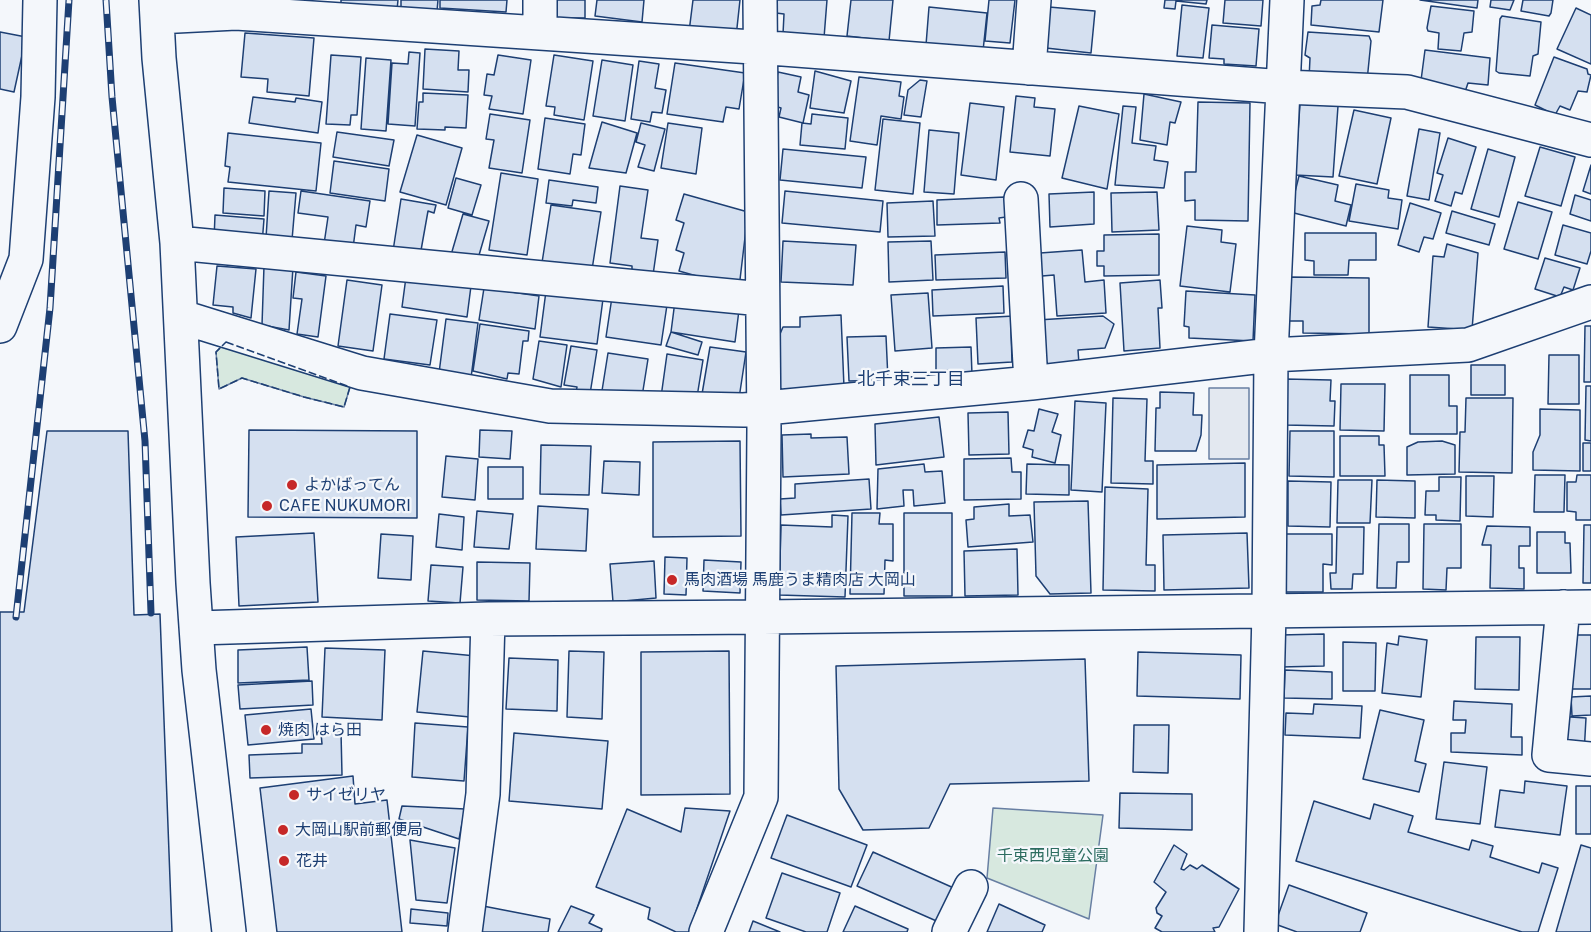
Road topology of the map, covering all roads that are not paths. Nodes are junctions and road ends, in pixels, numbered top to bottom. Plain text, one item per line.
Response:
1 (40, 0) edge
2 (540, 0) edge
3 (760, 0) edge
4 (1034, 0) edge
5 (1287, 0) edge
6 (156, 8) edge
7 (330, 9) edge
8 (540, 33) junction
9 (761, 48) junction
10 (1029, 68) junction
11 (1284, 87) junction
12 (1591, 140) edge
13 (1021, 199) dead end
14 (177, 243) junction
15 (762, 299) junction
16 (1591, 302) edge
17 (182, 317) junction
18 (0, 326) edge
19 (1270, 355) junction
20 (1032, 383) junction
21 (763, 410) junction
22 (1577, 607) edge
23 (1269, 612) junction
24 (763, 617) junction
25 (488, 619) junction
26 (197, 628) junction
27 (1591, 759) edge
28 (971, 887) dead end
29 (229, 932) edge
30 (465, 932) edge
31 (706, 932) edge
32 (949, 932) edge
33 (1261, 932) edge

1 - 18 street
2 - 8 street
3 - 9 street
4 - 10 street
5 - 11 street
6 - 7 street
6 - 14 street
7 - 8 street
8 - 9 street
9 - 10 street
9 - 15 street
10 - 11 street
11 - 12 street
11 - 19 street
13 - 20 street
14 - 15 street
14 - 17 street
15 - 21 street
16 - 19 street
17 - 21 street
17 - 26 street
19 - 20 street
19 - 23 street
20 - 21 street
21 - 24 street
22 - 23 street
22 - 27 street
23 - 24 street
23 - 33 street
24 - 25 street
24 - 31 street
25 - 26 street
25 - 30 street
26 - 29 street
28 - 32 street

